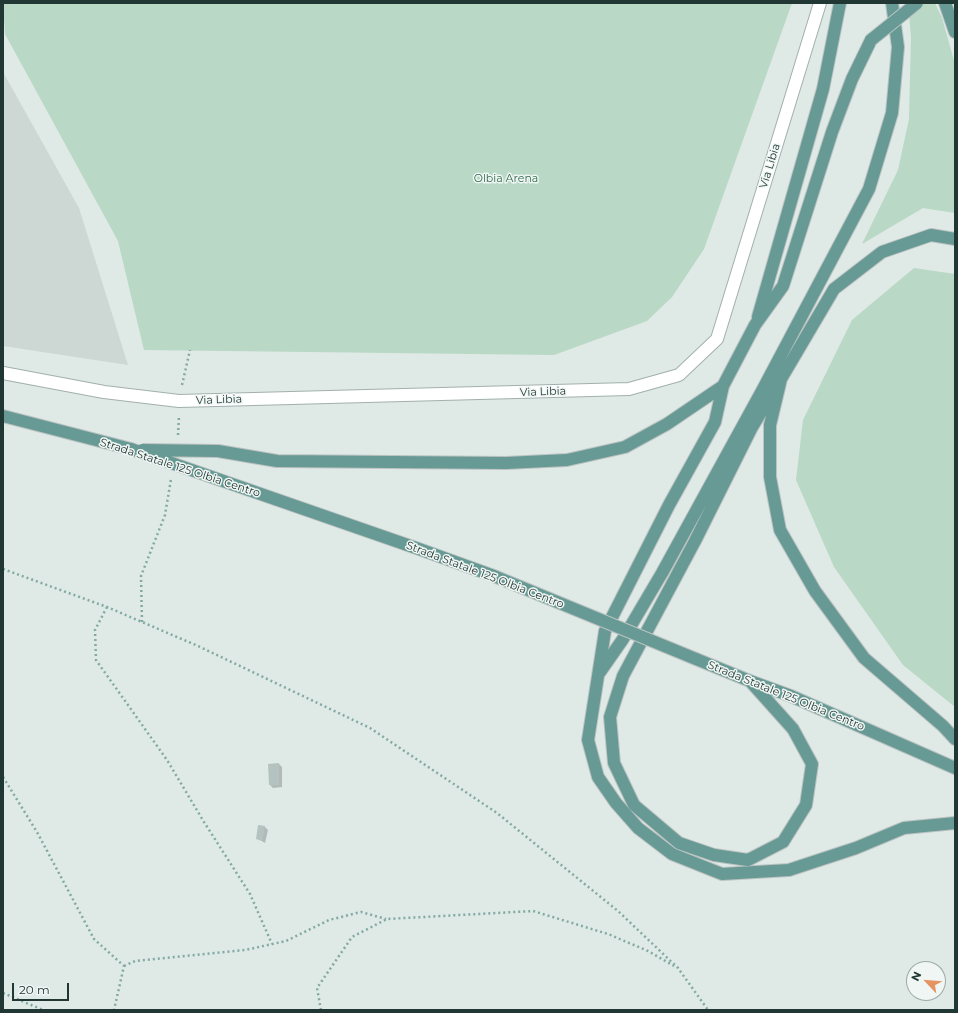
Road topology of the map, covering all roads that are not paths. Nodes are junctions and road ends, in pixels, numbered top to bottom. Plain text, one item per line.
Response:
1 (820, 3) edge
2 (840, 3) edge
3 (892, 3) edge
4 (917, 3) edge
5 (945, 3) edge
6 (955, 32) edge
7 (955, 239) edge
8 (755, 325) junction
9 (3, 373) edge
10 (781, 379) junction
11 (723, 386) junction
12 (3, 416) edge
13 (131, 449) junction
14 (598, 675) junction
15 (750, 681) junction
16 (955, 739) edge
17 (955, 768) edge
18 (955, 823) edge

1 - 9 street, Via Libia
2 - 8 main road
3 - 14 main road
4 - 8 main road, bridge
5 - 6 main road
7 - 10 main road
8 - 11 main road
10 - 15 main road
10 - 16 main road
11 - 13 main road, bridge
11 - 14 main road
12 - 13 main road, Strada Statale 125 Olbia Centro
13 - 15 main road, Strada Statale 125 Olbia Centro, bridge
14 - 18 main road
15 - 17 main road, Strada Statale 125 Olbia Centro

